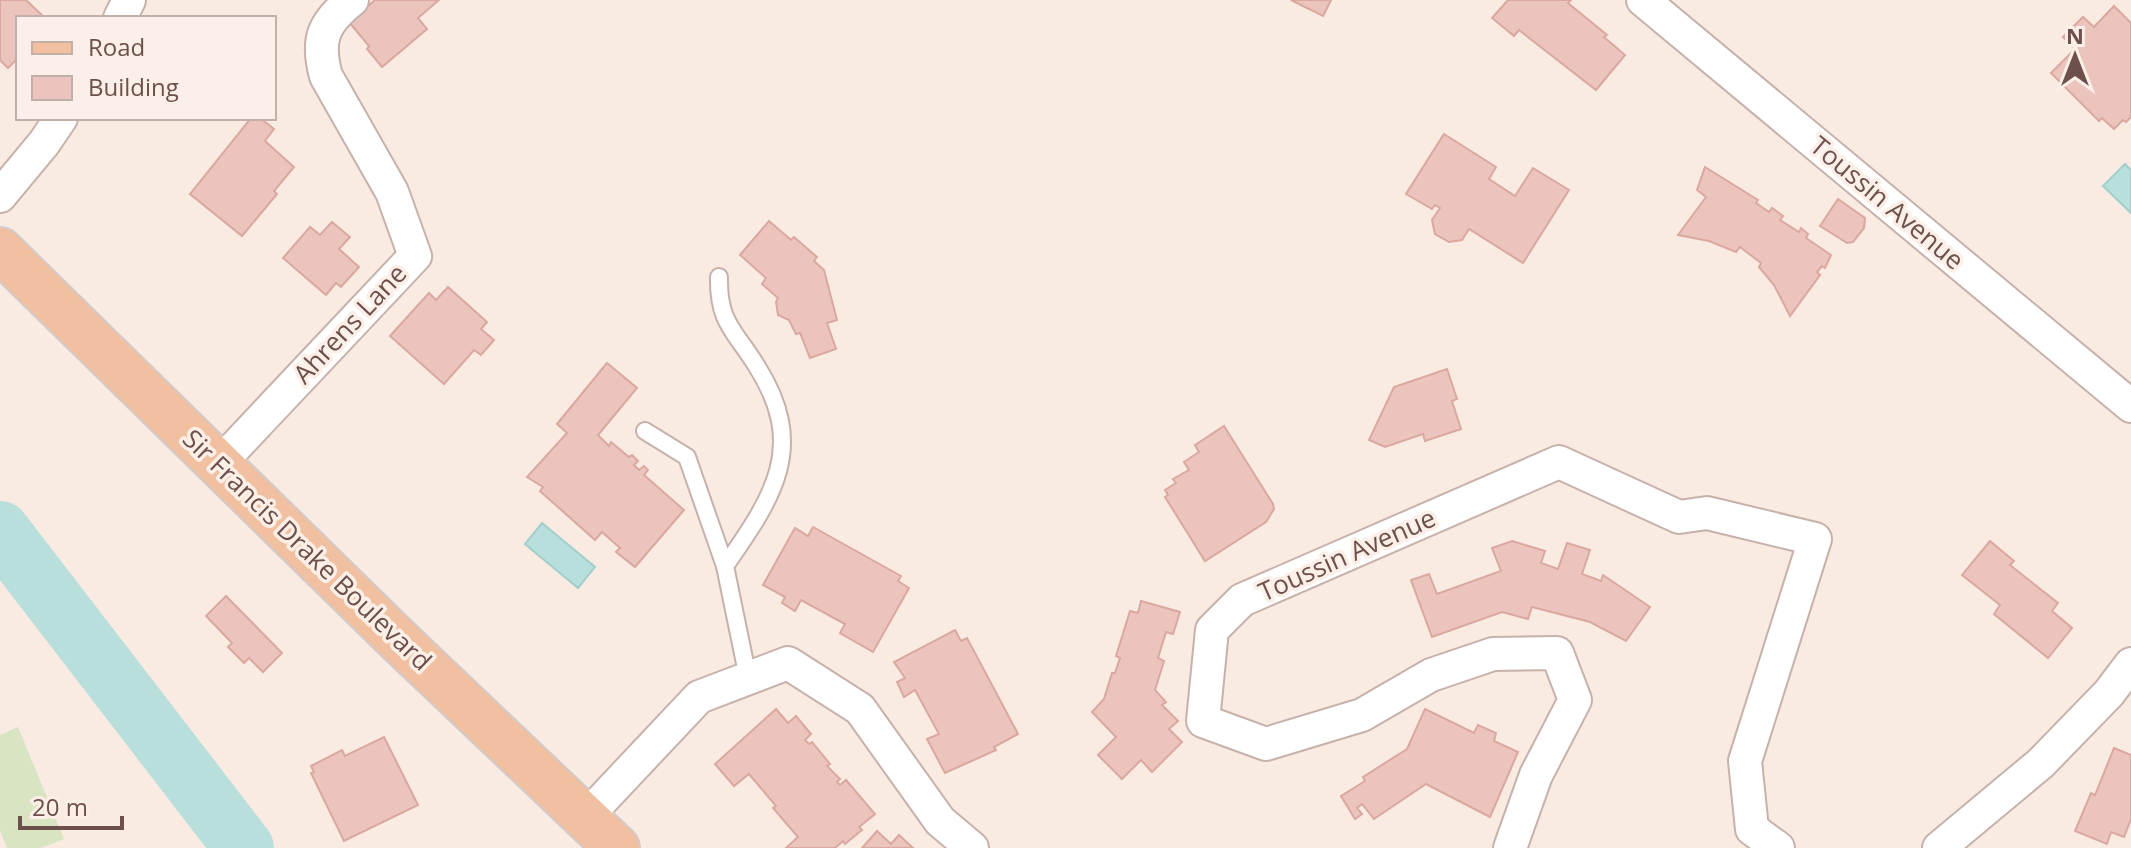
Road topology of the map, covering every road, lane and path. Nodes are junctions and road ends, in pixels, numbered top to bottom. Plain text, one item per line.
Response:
1 (352, 0) edge
2 (1643, 0) edge
3 (60, 120) edge
4 (0, 196) edge
5 (0, 250) edge
6 (719, 277) dead end
7 (2131, 406) edge
8 (645, 431) dead end
9 (219, 464) junction
10 (725, 566) junction
11 (2131, 664) edge
12 (748, 678) junction
13 (585, 818) junction
14 (617, 848) edge
15 (972, 848) edge
16 (1510, 848) edge
17 (1778, 848) edge
18 (1939, 848) edge

1 - 9 street, Ahrens Lane
2 - 7 street, Toussin Avenue
3 - 4 street
5 - 9 main road, Sir Francis Drake Boulevard
6 - 10 lane
8 - 10 lane
9 - 13 main road, Sir Francis Drake Boulevard
10 - 12 lane
11 - 18 street
12 - 13 street
12 - 15 street
13 - 14 main road, Sir Francis Drake Boulevard
16 - 17 street, Toussin Avenue

